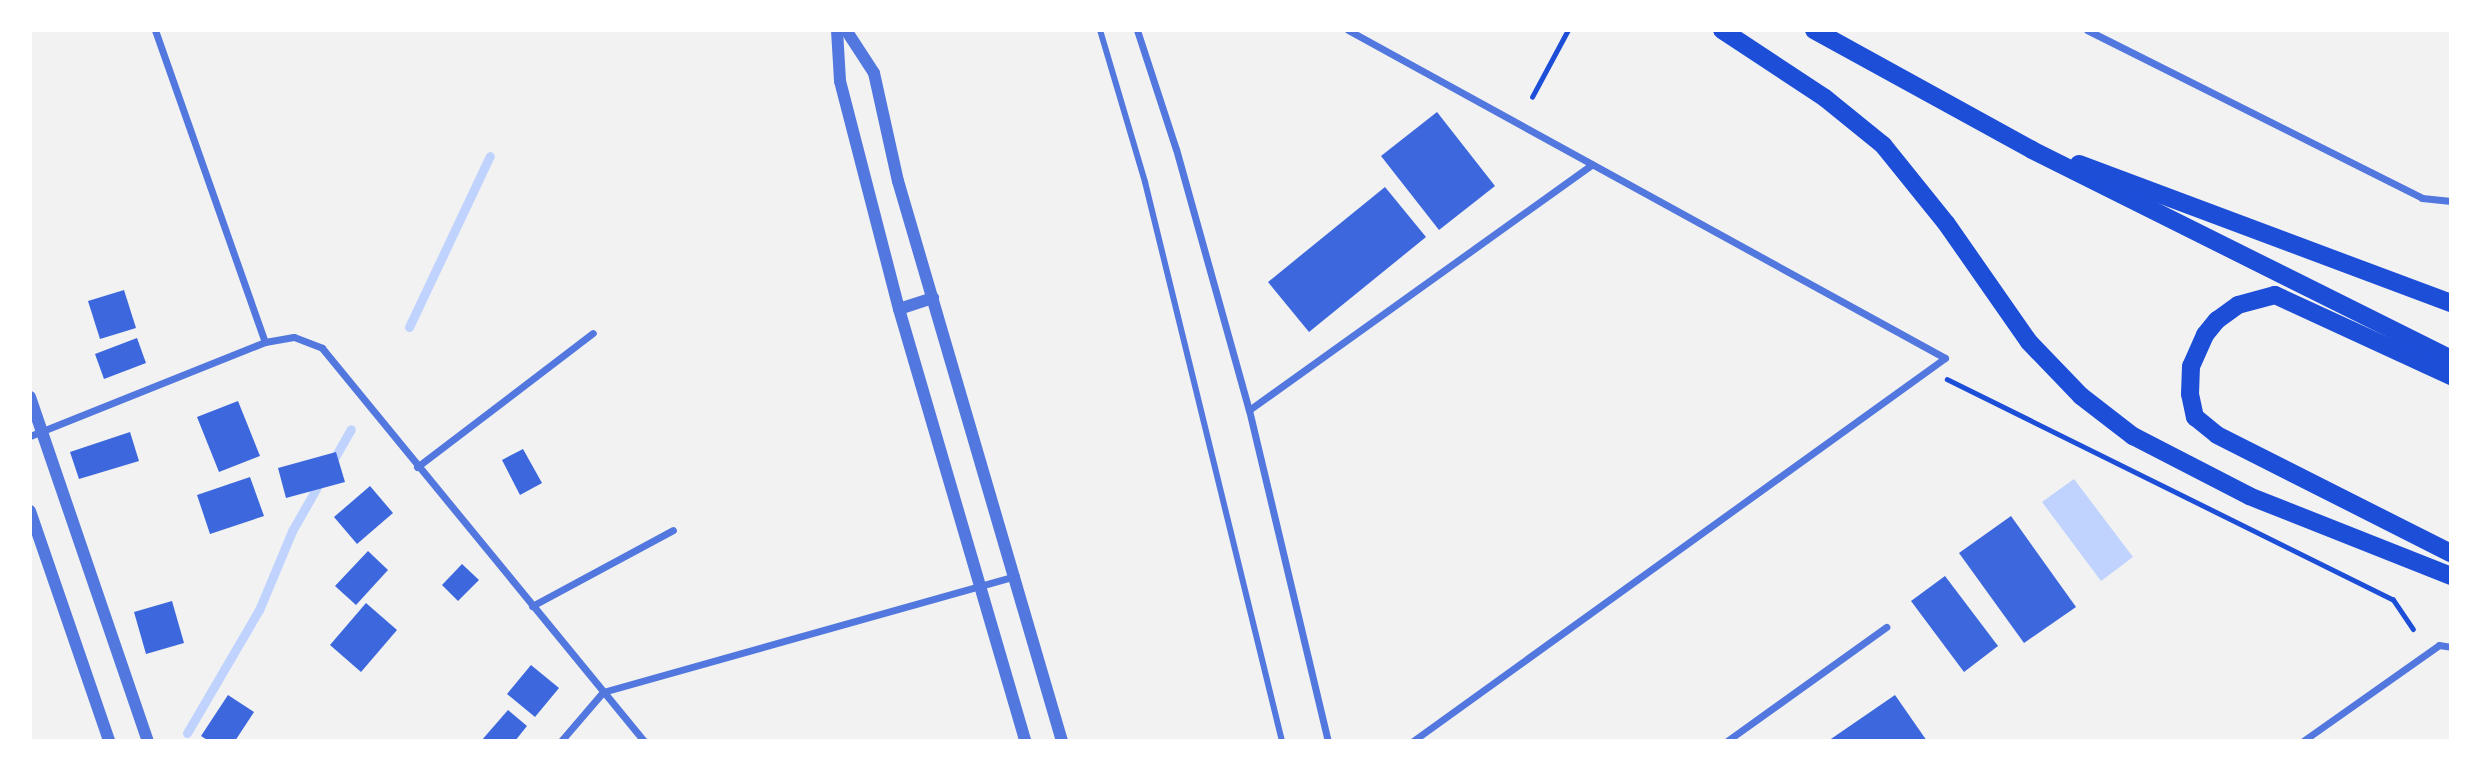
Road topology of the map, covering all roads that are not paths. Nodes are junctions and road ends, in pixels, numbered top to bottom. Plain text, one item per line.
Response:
1 (155, 30) edge
2 (837, 30) edge
3 (846, 30) edge
4 (1100, 30) edge
5 (1137, 30) edge
6 (1348, 30) edge
7 (1722, 30) edge
8 (1814, 30) edge
9 (2087, 30) edge
10 (2032, 150) junction
11 (1592, 164) junction
12 (2451, 201) edge
13 (933, 298) junction
14 (2451, 303) edge
15 (899, 309) junction
16 (593, 333) dead end
17 (265, 342) junction
18 (2451, 359) edge
19 (2451, 376) edge
20 (30, 397) edge
21 (1249, 410) junction
22 (35, 434) edge
23 (417, 467) junction
24 (30, 511) edge
25 (673, 530) dead end
26 (2451, 553) edge
27 (1016, 576) junction
28 (2451, 576) edge
29 (980, 585) junction
30 (532, 606) junction
31 (1886, 627) dead end
32 (2451, 647) edge
33 (603, 692) junction
34 (109, 741) edge
35 (148, 741) edge
36 (561, 741) edge
37 (644, 741) edge
38 (1025, 741) edge
39 (1062, 741) edge
40 (1282, 741) edge
41 (1328, 741) edge
42 (1413, 741) edge
43 (1727, 741) edge
44 (2303, 741) edge

1 - 17 street
2 - 15 street
3 - 13 street
4 - 40 street
5 - 21 street
6 - 11 street
7 - 28 main road
8 - 10 main road
9 - 12 street
10 - 14 main road
10 - 18 main road
11 - 21 street
11 - 42 street
13 - 15 street
13 - 27 street
15 - 29 street
16 - 23 street
17 - 22 street
17 - 23 street
19 - 26 main road
20 - 22 street
21 - 41 street
22 - 35 street
23 - 30 street
24 - 34 street
25 - 30 street
27 - 29 street
27 - 39 street
29 - 33 street
29 - 38 street
30 - 33 street
31 - 43 street
32 - 44 street
33 - 36 street
33 - 37 street

